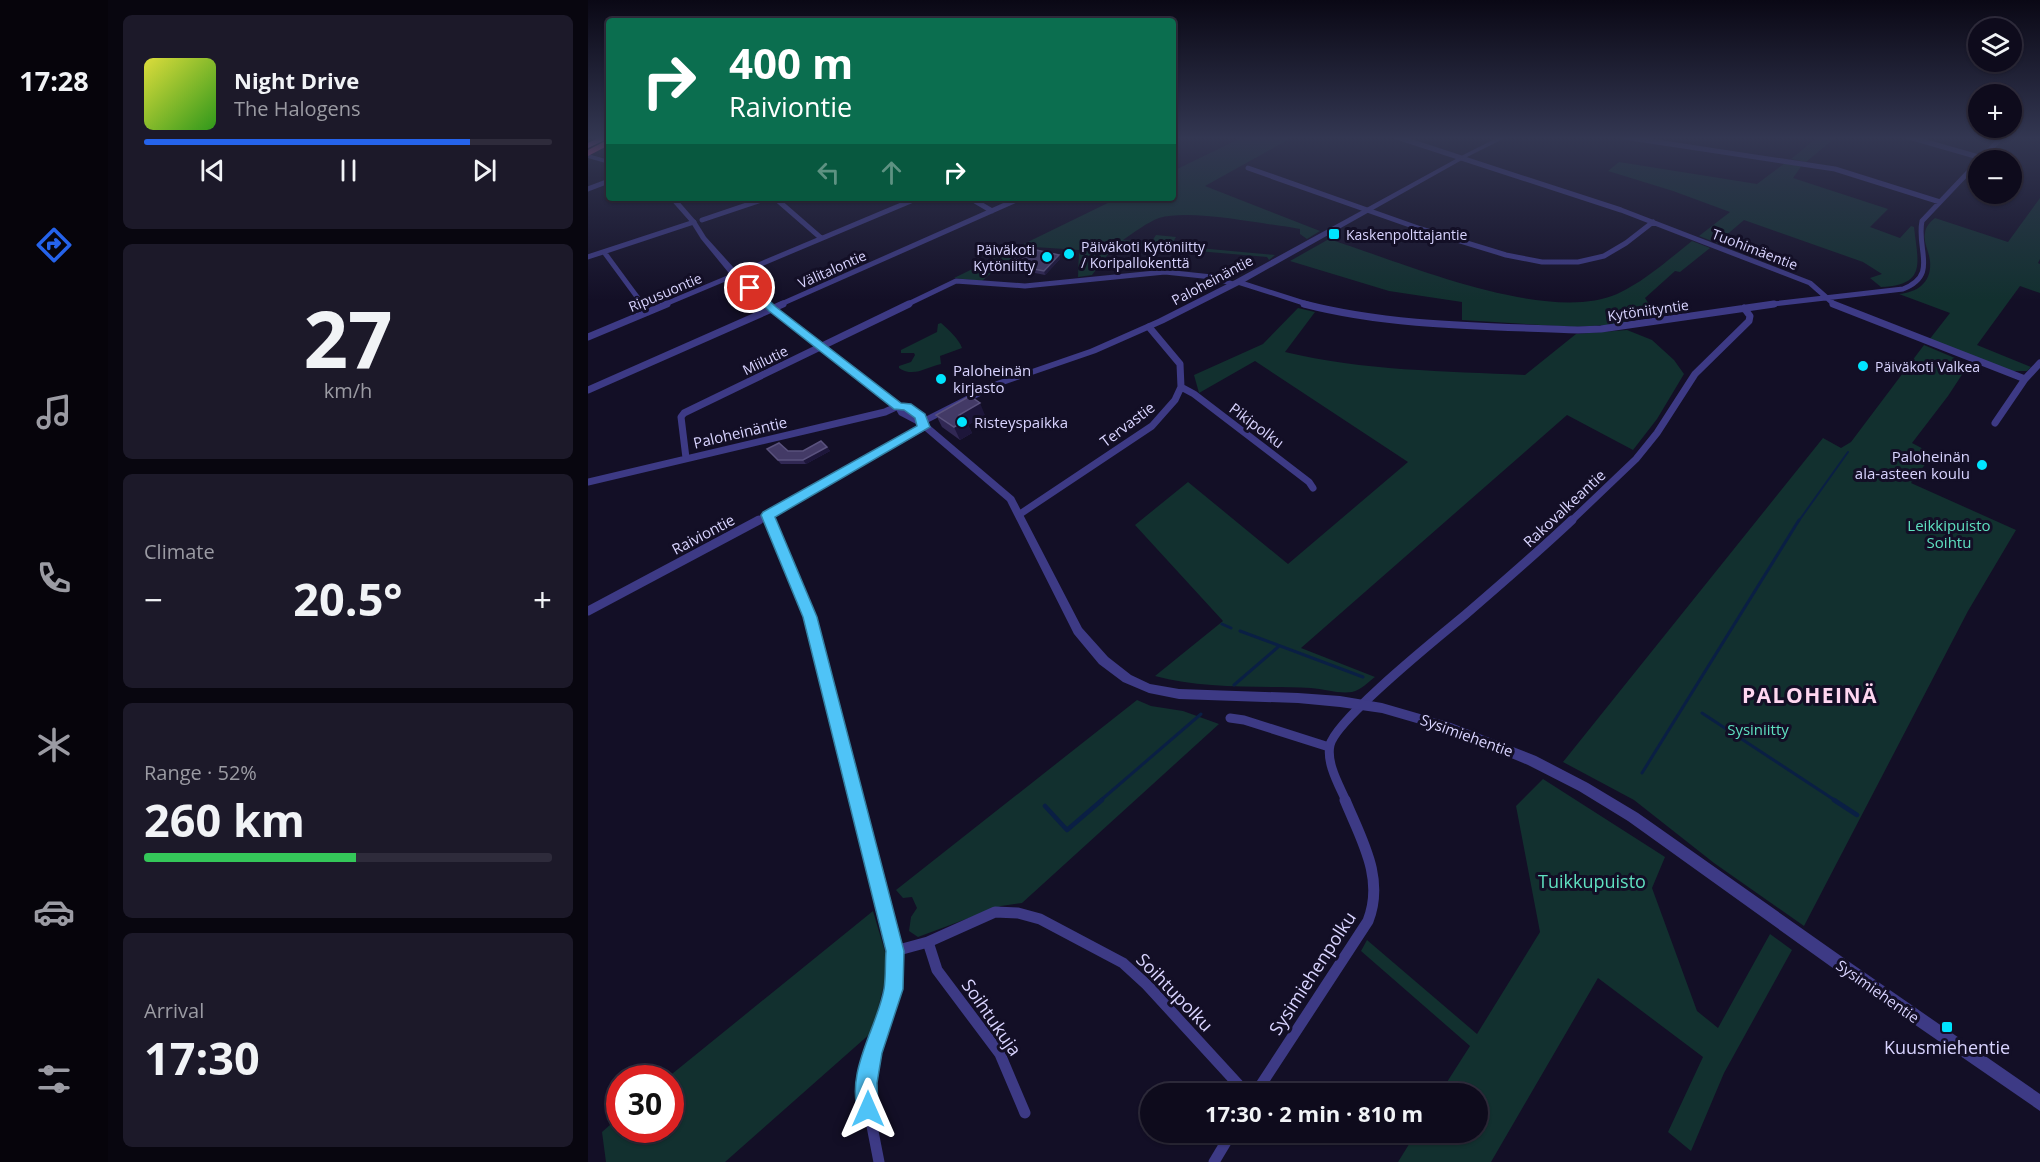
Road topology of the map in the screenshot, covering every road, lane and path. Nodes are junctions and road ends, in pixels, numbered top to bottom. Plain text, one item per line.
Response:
1 (1312, 191) edge
2 (1402, 191) edge
3 (1561, 191) edge
4 (1906, 191) edge
5 (1950, 191) edge
6 (675, 201) edge
7 (758, 201) edge
8 (778, 201) edge
9 (911, 201) edge
10 (975, 201) edge
11 (1014, 201) edge
12 (1940, 202) junction
13 (992, 211) junction
14 (1367, 211) junction
15 (698, 221) junction
16 (1653, 222) junction
17 (821, 238) junction
18 (604, 252) junction
19 (588, 257) edge
20 (736, 274) junction
21 (959, 281) joint
22 (1236, 283) junction
23 (1826, 296) junction
24 (1744, 308) junction
25 (772, 309) junction
26 (648, 312) junction
27 (1149, 327) junction
28 (588, 337) edge
29 (822, 345) junction
30 (2040, 363) edge
31 (2025, 379) junction
32 (1181, 387) junction
33 (588, 390) edge
34 (898, 406) junction
35 (1995, 423) dead end
36 (923, 425) junction
37 (686, 458) junction
38 (588, 482) edge
39 (1313, 488) dead end
40 (1020, 514) junction
41 (768, 515) junction
42 (588, 610) edge
43 (1362, 704) junction
44 (1230, 718) dead end
45 (1329, 747) junction
46 (928, 942) junction
47 (895, 951) junction
48 (1237, 1083) edge
49 (1262, 1083) edge
50 (2040, 1103) edge
51 (1025, 1113) dead end
52 (1225, 1143) edge
53 (879, 1162) edge
54 (1214, 1162) edge

1 - 14 street
2 - 14 street, Paloheinäntie
3 - 16 street, Tuohimäentie
4 - 12 street
5 - 12 street, Kytöniityntie
6 - 15 street, Sysimiehentie
7 - 15 street
8 - 17 street
9 - 17 street, Ripusuontie
10 - 13 street
11 - 13 street, Välitalontie
12 - 23 street, Kytöniityntie
13 - 25 street, Välitalontie
14 - 16 street
14 - 22 street, Paloheinäntie
15 - 18 street
15 - 20 street, Sysimiehentie
16 - 23 street, Tuohimäentie
17 - 20 street, Ripusuontie
18 - 19 street
18 - 26 street
20 - 25 street, Sysimiehentie
20 - 26 street, Ripusuontie
21 - 22 street, Kytöniityntie
21 - 29 street, Miilutie
22 - 24 street, Kytöniityntie
22 - 27 street, Paloheinäntie
23 - 24 street, Kytöniityntie
23 - 31 street, Tuohimäentie
24 - 43 street, Rakovalkeantie
25 - 29 street, Sysimiehentie
25 - 33 street, Välitalontie
26 - 28 street, Ripusuontie
27 - 32 street
27 - 36 street, Paloheinäntie
29 - 34 street, Sysimiehentie
29 - 37 street, Miilutie
30 - 31 street
31 - 35 street
32 - 39 street, Pikipolku
32 - 40 street, Tervastie
34 - 36 street, Sysimiehentie
34 - 37 street, Paloheinäntie
36 - 40 street, Sysimiehentie
36 - 41 street, Raiviontie
37 - 38 street, Paloheinäntie
40 - 43 street, Sysimiehentie
41 - 42 street, Raiviontie
41 - 47 street
43 - 45 street
43 - 50 street, Sysimiehentie
44 - 45 street
45 - 49 street, Sysimiehenpolku
46 - 47 street, Soihtupolku
46 - 48 street, Soihtupolku
46 - 51 street, Soihtukuja
47 - 53 street
52 - 54 street

